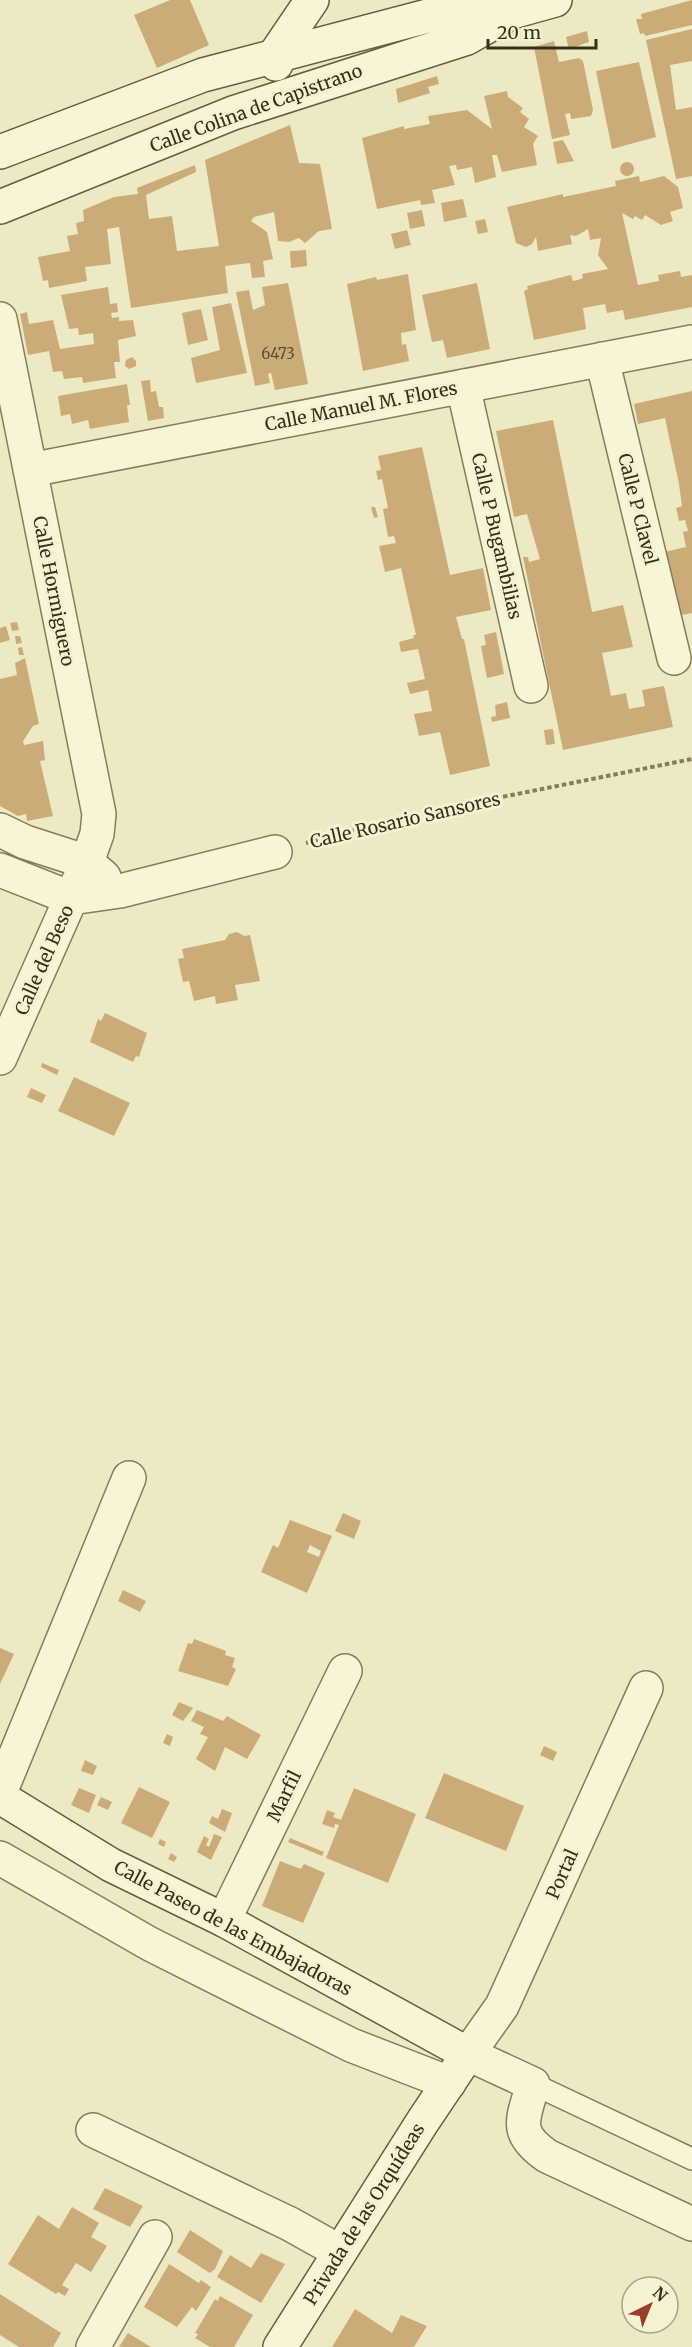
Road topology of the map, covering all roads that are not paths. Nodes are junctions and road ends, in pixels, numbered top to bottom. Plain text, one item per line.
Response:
1 (312, 0) edge
2 (555, 0) edge
3 (456, 15) edge
4 (274, 56) junction
5 (280, 96) junction
6 (0, 152) edge
7 (0, 207) edge
8 (0, 320) edge
9 (692, 342) edge
10 (602, 359) junction
11 (463, 386) junction
12 (30, 471) junction
13 (674, 658) dead end
14 (531, 686) dead end
15 (0, 830) edge
16 (274, 852) road end
17 (87, 862) junction
18 (0, 870) edge
19 (120, 891) junction
20 (71, 898) junction
21 (0, 1058) edge
22 (129, 1478) dead end
23 (345, 1671) dead end
24 (646, 1688) dead end
25 (0, 1795) edge
26 (0, 1858) edge
27 (224, 1920) junction
28 (468, 2054) junction
29 (449, 2083) junction
30 (533, 2084) junction
31 (93, 2130) dead end
32 (692, 2159) edge
33 (692, 2223) edge
34 (156, 2237) dead end
35 (340, 2252) junction
36 (93, 2347) edge
37 (280, 2347) edge

1 - 4 street
2 - 3 street, Calle Colina de Capistrano
3 - 4 street, Calle Colina de Capistrano
3 - 5 street, Calle Colina de Capistrano
4 - 5 street
4 - 6 street, Calle Colina de Capistrano
5 - 7 street, Calle Colina de Capistrano
8 - 12 street, Calle Hormiguero
9 - 10 street, Calle Manuel M. Flores
10 - 11 street, Calle Manuel M. Flores
10 - 13 street, Calle P Clavel
11 - 12 street, Calle Manuel M. Flores
11 - 14 street, Calle P Bugambilias
12 - 17 street, Calle Hormiguero
15 - 17 street
16 - 19 street
17 - 19 street
17 - 20 street, Calle del Beso
18 - 20 street
19 - 20 street
20 - 21 street, Calle del Beso
22 - 25 street
23 - 27 street, Marfil
24 - 28 street, Portal
25 - 27 street, Calle Paseo de las Embajadoras
26 - 29 street
27 - 28 street, Calle Paseo de las Embajadoras
28 - 29 street
28 - 30 street, Calle Paseo de las Embajadoras
29 - 35 street, Privada de las Orquídeas
30 - 32 lane
30 - 33 street
31 - 35 street
34 - 36 street
35 - 37 street, Privada de las Orquídeas

